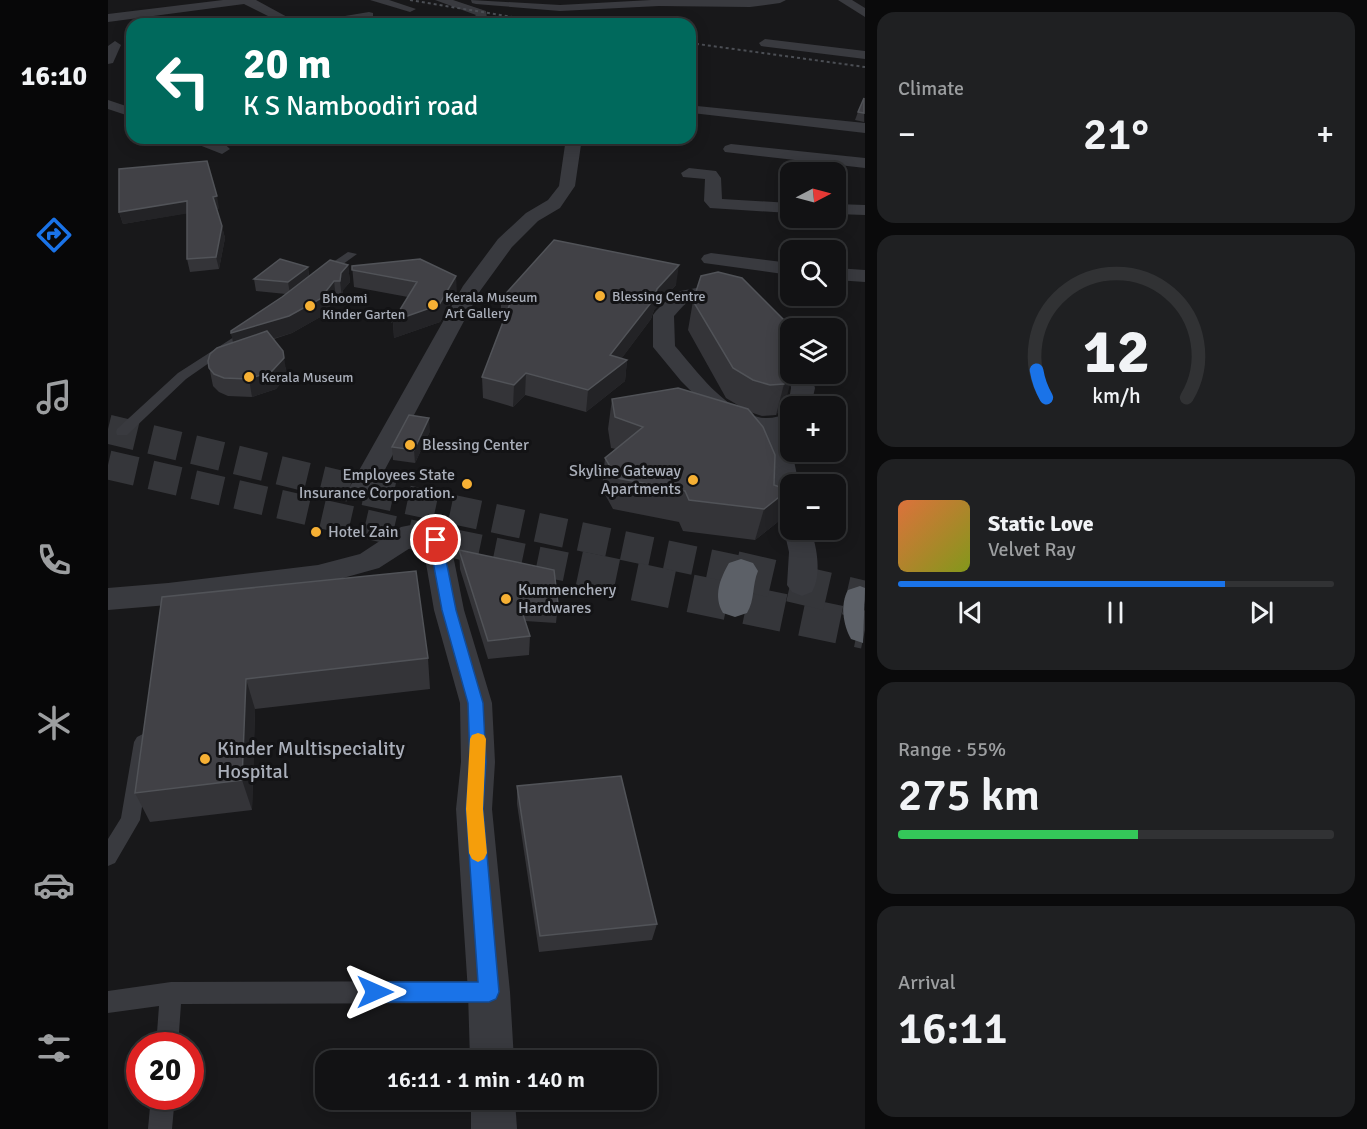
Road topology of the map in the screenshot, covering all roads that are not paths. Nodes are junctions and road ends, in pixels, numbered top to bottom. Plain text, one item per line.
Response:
1 (248, 0) edge
2 (376, 0) edge
3 (441, 0) edge
4 (780, 0) edge
5 (844, 0) edge
6 (715, 2) edge
7 (476, 4) edge
8 (161, 6) edge
9 (410, 9) dead end
10 (273, 16) junction
11 (369, 16) dead end
12 (108, 18) edge
13 (260, 18) edge
14 (278, 18) edge
15 (358, 18) edge
16 (481, 18) edge
17 (863, 21) edge
18 (115, 40) edge
19 (765, 43) dead end
20 (864, 55) edge
21 (108, 60) edge
22 (126, 97) edge
23 (108, 103) edge
24 (126, 110) edge
25 (698, 110) dead end
26 (864, 128) edge
27 (210, 144) edge
28 (573, 144) edge
29 (222, 149) dead end
30 (731, 149) dead end
31 (864, 163) edge
32 (689, 173) dead end
33 (780, 207) edge
34 (846, 209) edge
35 (864, 210) edge
36 (352, 254) dead end
37 (711, 259) dead end
38 (780, 268) edge
39 (846, 275) edge
40 (864, 276) edge
41 (316, 280) edge
42 (260, 323) edge
43 (780, 333) edge
44 (780, 424) edge
45 (780, 431) edge
46 (122, 432) dead end
47 (780, 457) edge
48 (361, 490) dead end
49 (800, 540) edge
50 (741, 571) dead end
51 (802, 585) dead end
52 (108, 598) edge
53 (735, 604) dead end
54 (145, 729) edge
55 (108, 857) edge
56 (489, 992) junction
57 (171, 993) junction
58 (108, 1002) edge
59 (168, 1032) edge
60 (492, 1050) edge
61 (162, 1110) edge
62 (493, 1110) edge
63 (160, 1129) edge
64 (494, 1129) edge

1 - 8 street
1 - 10 street
2 - 9 street
3 - 7 street
4 - 6 street
5 - 17 street
6 - 7 street
7 - 16 street
8 - 12 street
10 - 13 street
10 - 14 street
11 - 15 street
18 - 21 street
19 - 20 street
22 - 23 street
23 - 24 street
25 - 26 street
27 - 29 street
28 - 48 street
30 - 31 street
32 - 33 street
34 - 35 street
36 - 41 lane
37 - 38 street
39 - 40 street
42 - 46 lane
43 - 44 street
45 - 47 street
49 - 51 street
50 - 53 highway
52 - 56 street
54 - 55 lane
56 - 57 lane
56 - 60 street
57 - 58 lane
57 - 59 lane
61 - 63 lane
62 - 64 street

